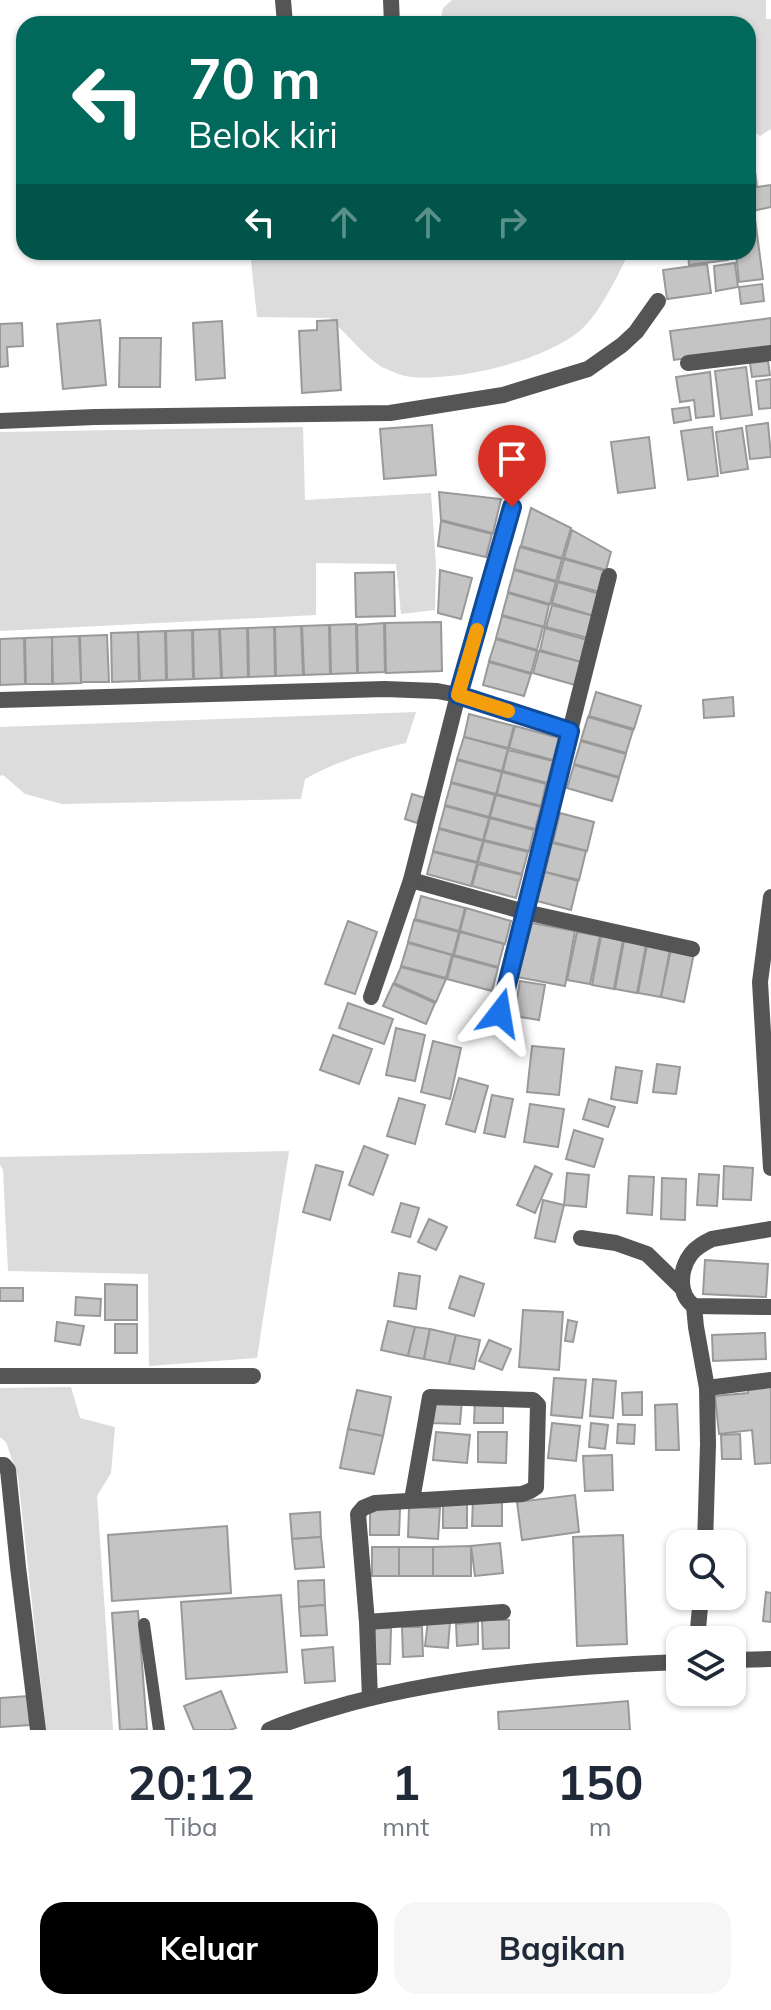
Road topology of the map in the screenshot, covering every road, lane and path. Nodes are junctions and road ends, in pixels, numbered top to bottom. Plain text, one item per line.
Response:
1 (658, 301) dead end
2 (771, 353) edge
3 (688, 363) dead end
4 (0, 421) edge
5 (512, 507) dead end
6 (609, 576) dead end
7 (458, 695) junction
8 (0, 700) edge
9 (570, 731) junction
10 (411, 880) junction
11 (771, 897) edge
12 (525, 912) junction
13 (768, 928) edge
14 (692, 949) dead end
15 (371, 997) dead end
16 (500, 1013) dead end
17 (771, 1168) edge
18 (771, 1229) edge
19 (581, 1238) dead end
20 (681, 1287) junction
21 (694, 1306) junction
22 (771, 1307) edge
23 (0, 1376) edge
24 (253, 1376) dead end
25 (771, 1380) edge
26 (707, 1388) junction
27 (0, 1465) edge
28 (412, 1500) junction
29 (705, 1530) edge
30 (503, 1612) dead end
31 (367, 1622) junction
32 (144, 1624) dead end
33 (771, 1659) edge
34 (746, 1660) edge
35 (666, 1663) edge
36 (370, 1698) junction
37 (38, 1730) edge
38 (159, 1730) edge
39 (269, 1730) edge

1 - 4 street
2 - 3 street
5 - 7 street
6 - 9 street
7 - 8 street
7 - 9 street
7 - 10 street
9 - 12 street
10 - 12 street
10 - 15 street
11 - 13 street
12 - 14 street
12 - 16 street
13 - 17 street
18 - 20 street
19 - 20 street
20 - 21 street
21 - 22 street
21 - 26 street
23 - 24 street
25 - 26 street
26 - 29 street
27 - 37 street
28 - 28 street
28 - 31 street
30 - 31 street
31 - 36 street
32 - 38 lane
33 - 34 street
35 - 36 street
36 - 39 street

